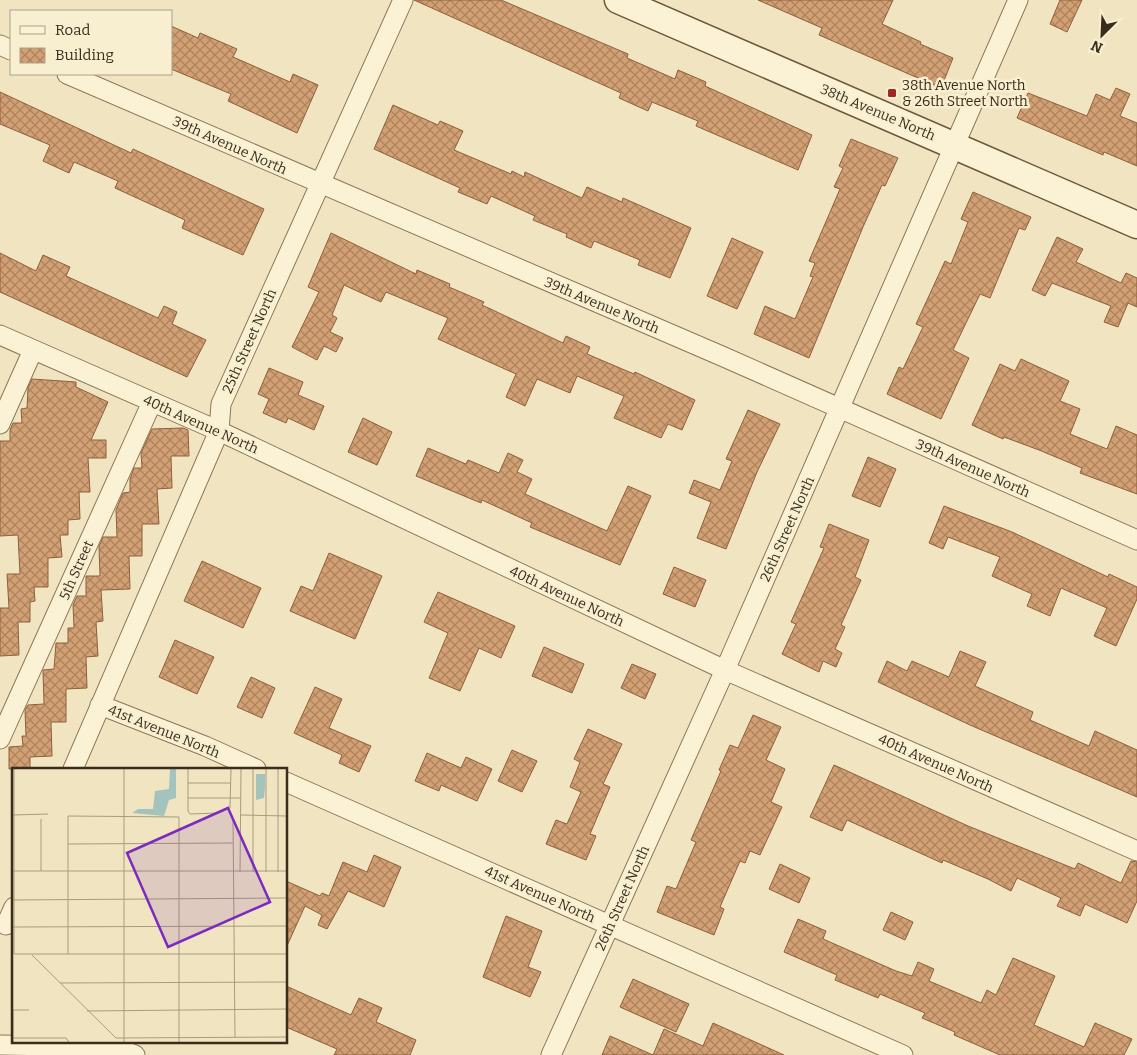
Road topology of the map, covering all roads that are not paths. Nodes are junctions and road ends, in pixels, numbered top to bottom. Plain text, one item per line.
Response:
1 (403, 0) edge
2 (618, 0) edge
3 (1018, 0) edge
4 (68, 75) edge
5 (955, 145) junction
6 (320, 184) junction
7 (1137, 226) edge
8 (0, 335) edge
9 (33, 350) junction
10 (152, 402) junction
11 (840, 410) junction
12 (0, 424) edge
13 (219, 431) junction
14 (1137, 540) edge
15 (726, 670) junction
16 (100, 705) junction
17 (0, 739) edge
18 (73, 768) edge
19 (254, 768) edge
20 (288, 783) edge
21 (1137, 851) edge
22 (12, 912) edge
23 (6, 925) dead end
24 (610, 925) junction
25 (0, 1045) edge
26 (135, 1055) edge
27 (551, 1055) edge
28 (903, 1055) edge

1 - 6 street, 25th Street North
2 - 5 main road, 38th Avenue North
3 - 5 street, 26th Street North
4 - 6 street, 39th Avenue North
5 - 7 main road, 38th Avenue North
5 - 11 street, 26th Street North
6 - 11 street, 39th Avenue North
6 - 13 street, 25th Street North
8 - 9 street, 40th Avenue North
9 - 10 street, 40th Avenue North
9 - 12 street
10 - 13 street, 40th Avenue North
10 - 17 street, 5th Street
11 - 14 street, 39th Avenue North
11 - 15 street, 26th Street North
13 - 15 street, 40th Avenue North
13 - 16 street, 25th Street North
15 - 21 street, 40th Avenue North
15 - 24 street, 26th Street North
16 - 18 street, 25th Street North
16 - 19 street, 41st Avenue North
20 - 24 street, 41st Avenue North
22 - 23 street
24 - 27 street, 26th Street North
24 - 28 street, 41st Avenue North
25 - 26 street

